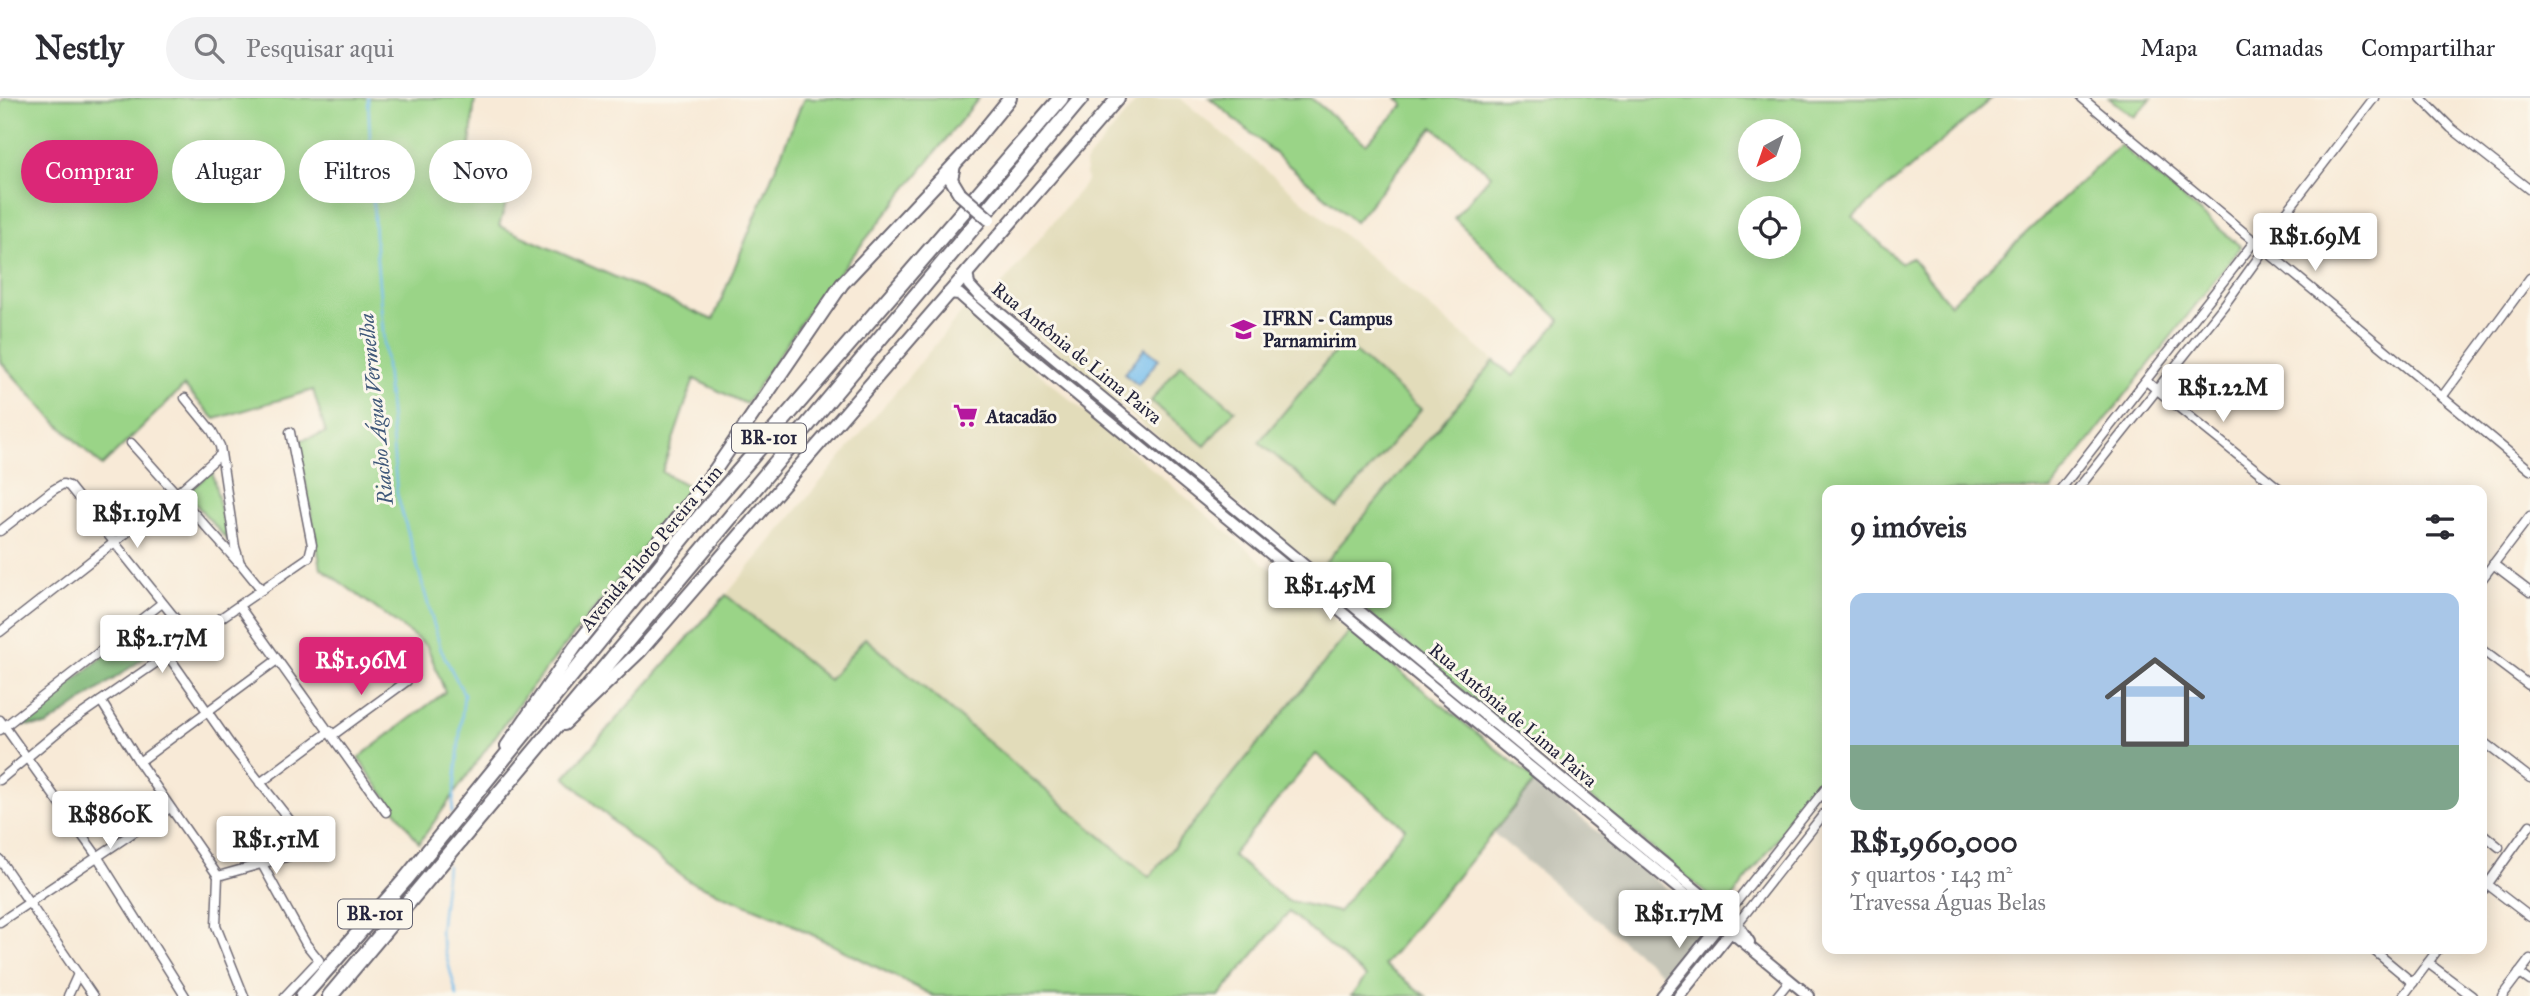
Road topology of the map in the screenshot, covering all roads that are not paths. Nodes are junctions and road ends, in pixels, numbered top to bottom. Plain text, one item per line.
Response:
1 (996, 98) edge
2 (1010, 98) edge
3 (1061, 98) edge
4 (1081, 98) edge
5 (1118, 98) edge
6 (2082, 98) edge
7 (2374, 98) edge
8 (2421, 98) edge
9 (983, 131) junction
10 (954, 165) junction
11 (2530, 190) edge
12 (1013, 218) junction
13 (2272, 231) junction
14 (2254, 242) junction
15 (2264, 250) junction
16 (967, 271) junction
17 (2530, 278) edge
18 (948, 293) junction
19 (1050, 354) junction
20 (1041, 365) junction
21 (2146, 381) junction
22 (2157, 390) junction
23 (2442, 397) junction
24 (185, 398) dead end
25 (2109, 428) junction
26 (290, 432) dead end
27 (1149, 435) junction
28 (2120, 436) junction
29 (131, 443) dead end
30 (1140, 446) junction
31 (220, 455) junction
32 (2530, 470) edge
33 (2064, 485) edge
34 (2081, 485) edge
35 (2275, 485) edge
36 (176, 494) junction
37 (2530, 516) edge
38 (0, 531) edge
39 (113, 543) junction
40 (240, 563) junction
41 (2493, 564) junction
42 (2487, 572) edge
43 (262, 590) junction
44 (2530, 592) edge
45 (162, 603) junction
46 (239, 606) junction
47 (0, 632) edge
48 (191, 638) junction
49 (167, 654) junction
50 (2487, 654) edge
51 (277, 660) junction
52 (407, 681) dead end
53 (2530, 686) edge
54 (101, 701) junction
55 (206, 711) junction
56 (2, 725) edge
57 (331, 733) junction
58 (544, 741) junction
59 (2487, 745) edge
60 (27, 755) junction
61 (139, 762) junction
62 (2530, 778) edge
63 (0, 780) edge
64 (260, 783) junction
65 (483, 783) junction
66 (1822, 793) edge
67 (170, 808) junction
68 (386, 812) dead end
69 (1822, 816) edge
70 (2530, 825) edge
71 (2487, 837) edge
72 (2499, 847) dead end
73 (97, 856) junction
74 (0, 860) edge
75 (262, 864) junction
76 (218, 876) junction
77 (2487, 884) edge
78 (2487, 890) edge
79 (30, 903) junction
80 (2530, 917) edge
81 (1723, 919) junction
82 (0, 922) edge
83 (1734, 928) junction
84 (2378, 954) edge
85 (2435, 954) edge
86 (2530, 959) edge
87 (2428, 963) junction
88 (2519, 973) junction
89 (78, 974) junction
90 (1790, 980) junction
91 (2530, 981) edge
92 (2413, 983) junction
93 (1671, 985) junction
94 (1681, 995) edge
95 (68, 996) edge
96 (93, 996) edge
97 (185, 996) edge
98 (244, 996) edge
99 (285, 996) edge
100 (303, 996) edge
101 (330, 996) edge
102 (1662, 996) edge
103 (1777, 996) edge
104 (1809, 996) edge
105 (2403, 996) edge
106 (2472, 996) edge
107 (2502, 996) edge

1 - 9 main road
2 - 9 main road
3 - 65 highway, Avenida Piloto Pereira Tim / BR-101
4 - 58 highway, Avenida Piloto Pereira Tim / BR-101
5 - 12 main road
6 - 14 street
7 - 13 street
8 - 11 street
9 - 10 main road
10 - 12 main road, bridge
10 - 65 main road
12 - 16 main road
13 - 14 street
13 - 15 street
14 - 15 street
14 - 21 street
15 - 22 street
15 - 23 street
16 - 18 main road
16 - 19 street, Rua Antônia de Lima Paiva
17 - 23 street
18 - 20 street, Rua Antônia de Lima Paiva
18 - 58 main road
19 - 20 street
19 - 27 street, Rua Antônia de Lima Paiva
20 - 30 street, Rua Antônia de Lima Paiva
21 - 22 street
21 - 25 street
22 - 28 street
22 - 35 street
23 - 32 street
24 - 31 street
25 - 28 street
25 - 33 street
26 - 43 street
27 - 30 street
27 - 81 street, Rua Antônia de Lima Paiva
28 - 34 street
29 - 36 street
30 - 81 street, Rua Antônia de Lima Paiva
31 - 36 street
31 - 40 street
36 - 39 street
36 - 40 street
37 - 41 street
38 - 39 street
39 - 45 street
39 - 47 street
40 - 43 street
41 - 42 street
41 - 44 street
43 - 46 street
45 - 48 street
45 - 56 street
46 - 48 street
46 - 51 street
48 - 49 street
49 - 54 street
49 - 55 street
50 - 53 street
51 - 55 street
51 - 57 street
52 - 57 street
54 - 60 street
54 - 61 street
55 - 61 street
55 - 64 street
56 - 60 street
57 - 64 street
57 - 68 street
58 - 101 highway, Avenida Piloto Pereira Tim / BR-101
59 - 62 street
60 - 63 street
60 - 73 street
61 - 67 street
64 - 75 street
65 - 100 highway, Avenida Piloto Pereira Tim / BR-101
66 - 81 street
67 - 73 street
67 - 76 street
69 - 83 street
70 - 77 street
71 - 72 street
73 - 79 street
73 - 97 street
74 - 79 street
75 - 76 street
75 - 99 street
76 - 98 street
78 - 80 street
79 - 82 street
79 - 89 street
81 - 83 street, Rua Antônia de Lima Paiva
81 - 93 street
83 - 90 street, Rua Antônia de Lima Paiva
83 - 94 street
84 - 92 street
85 - 87 street
86 - 88 street
87 - 92 street
87 - 106 street
88 - 91 street
88 - 107 street
89 - 95 street
89 - 96 street
90 - 103 street
90 - 104 street, Rua Antônia de Lima Paiva
92 - 105 street
93 - 94 street
93 - 102 street

